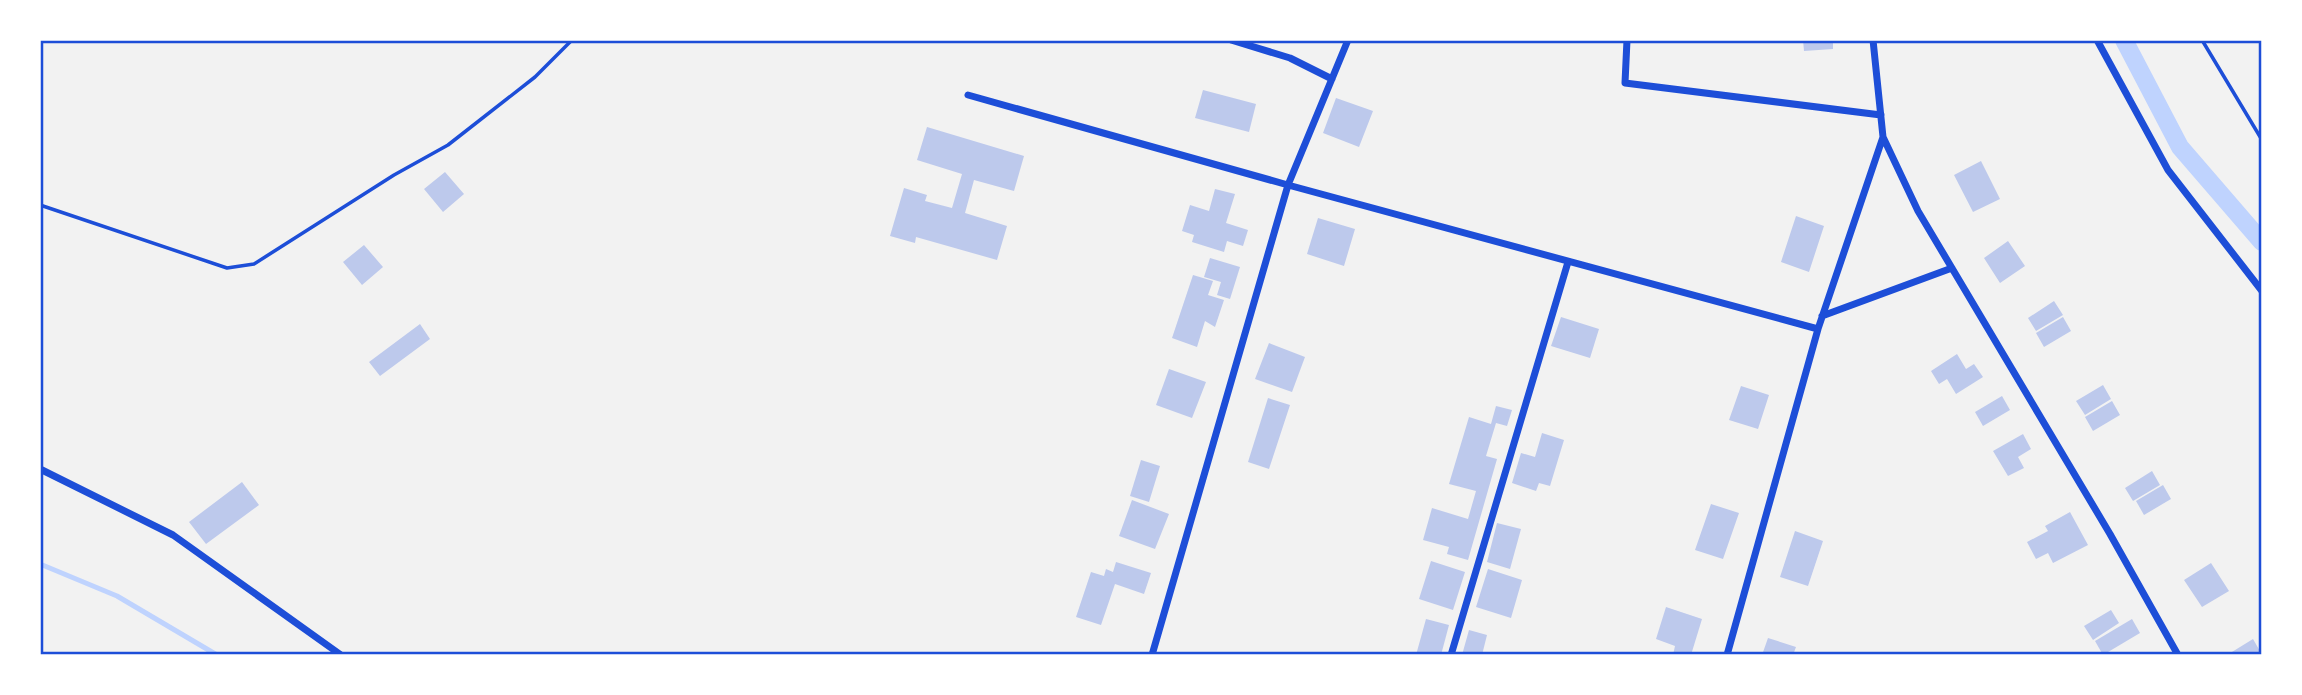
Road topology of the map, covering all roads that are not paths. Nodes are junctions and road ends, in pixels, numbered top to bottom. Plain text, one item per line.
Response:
1 (572, 40) edge
2 (1231, 40) edge
3 (1348, 40) edge
4 (1627, 40) edge
5 (1872, 40) edge
6 (2097, 40) edge
7 (2203, 40) edge
8 (1332, 79) junction
9 (968, 95) dead end
10 (1881, 116) junction
11 (1883, 137) junction
12 (2262, 140) edge
13 (1288, 185) junction
14 (40, 205) edge
15 (1567, 262) junction
16 (1952, 268) junction
17 (2262, 291) edge
18 (1822, 316) junction
19 (1818, 329) junction
20 (40, 469) edge
21 (341, 655) edge
22 (1152, 655) edge
23 (1451, 655) edge
24 (1727, 655) edge
25 (2178, 655) edge

1 - 14 lane
2 - 8 street
3 - 8 street
4 - 10 street
5 - 10 street
6 - 17 street
7 - 12 lane
8 - 13 street
9 - 13 street
10 - 11 street
11 - 16 street
11 - 18 street
13 - 15 street
13 - 22 street
15 - 19 street
15 - 23 street
16 - 18 street
16 - 25 street
18 - 19 street
19 - 24 street
20 - 21 street

